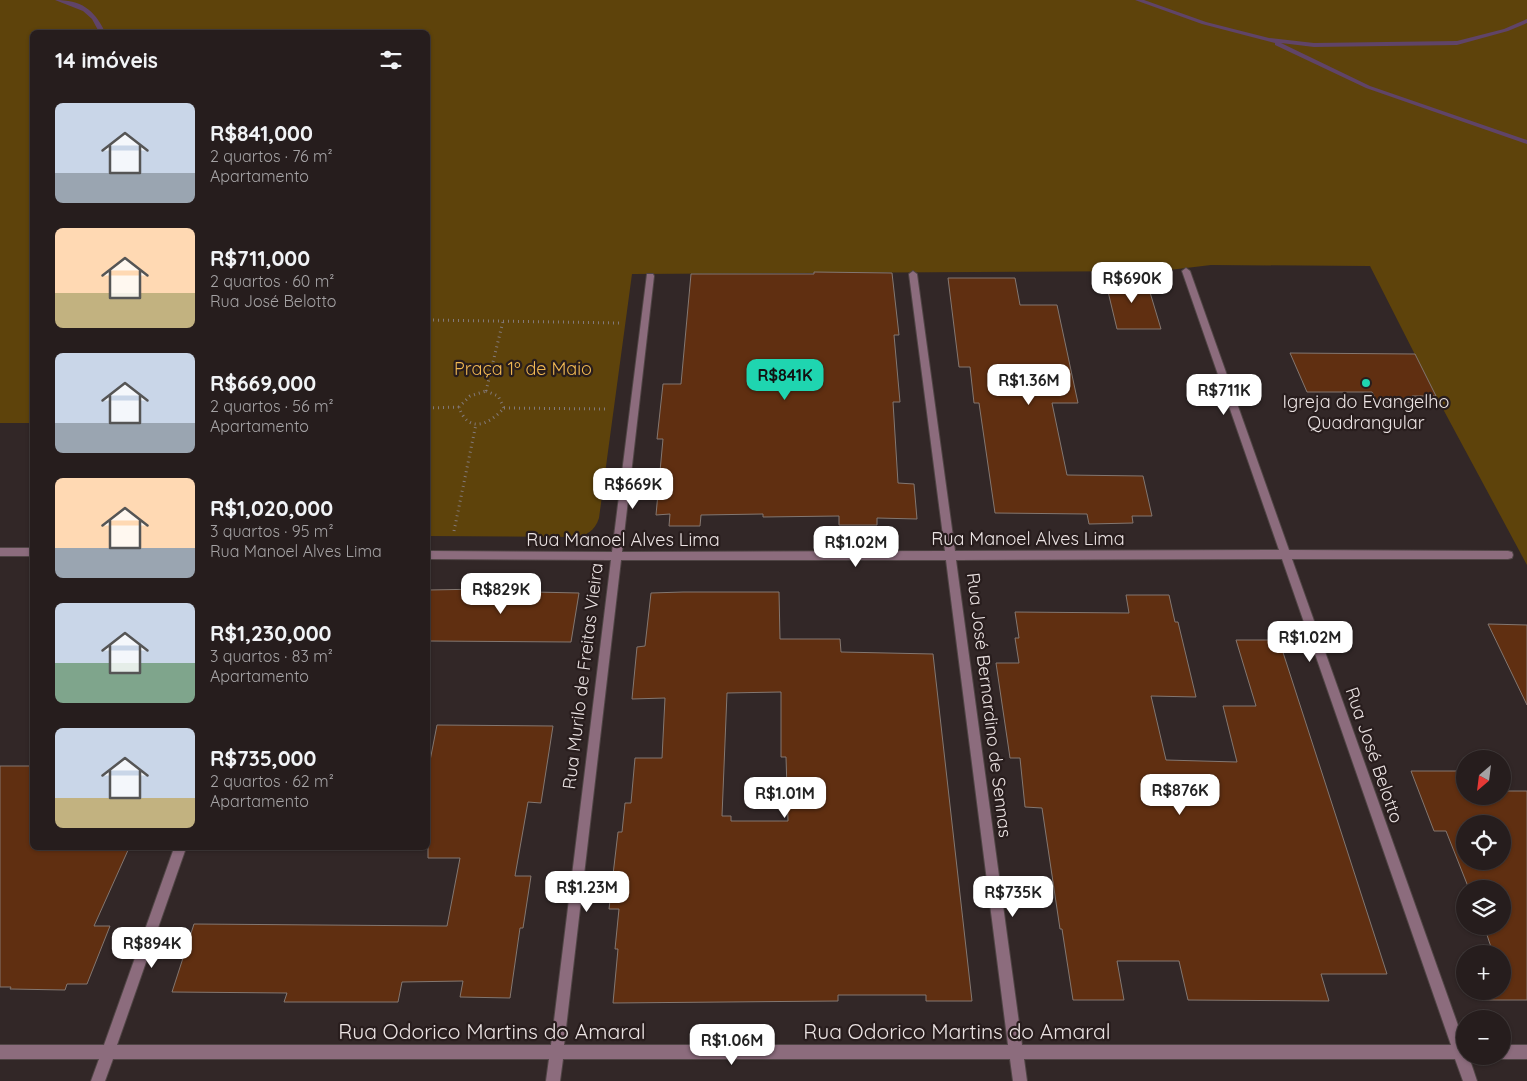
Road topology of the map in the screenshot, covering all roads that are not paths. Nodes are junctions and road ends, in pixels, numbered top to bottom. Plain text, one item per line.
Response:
1 (1186, 271) dead end
2 (913, 274) dead end
3 (650, 276) dead end
4 (0, 552) edge
5 (30, 552) edge
6 (1285, 554) junction
7 (430, 555) edge
8 (1508, 555) dead end
9 (615, 556) junction
10 (952, 556) junction
11 (179, 850) edge
12 (1456, 1035) edge
13 (0, 1052) edge
14 (557, 1052) junction
15 (1016, 1052) junction
16 (1456, 1052) edge
17 (1511, 1052) edge
18 (1527, 1052) edge
19 (108, 1053) junction
20 (1466, 1065) edge
21 (98, 1081) edge
22 (554, 1081) edge
23 (1020, 1081) edge
24 (1470, 1081) edge

1 - 6 street, Rua José Belotto
2 - 10 street, Rua José Bernardino de Sennas
3 - 9 street, Rua Murilo de Freitas Vieira
4 - 5 street
6 - 8 street, Rua Manoel Alves Lima
6 - 10 street, Rua Manoel Alves Lima
6 - 12 street, Rua José Belotto
7 - 9 street, Rua Manoel Alves Lima
9 - 10 street, Rua Manoel Alves Lima
9 - 14 street, Rua Murilo de Freitas Vieira
10 - 15 street, Rua José Bernardino de Sennas
11 - 19 street
13 - 19 street, Rua Odorico Martins do Amaral
14 - 15 street, Rua Odorico Martins do Amaral
14 - 19 street, Rua Odorico Martins do Amaral
14 - 22 street, Rua Murilo de Freitas Vieira
15 - 16 street, Rua Odorico Martins do Amaral
15 - 23 street, Rua José Bernardino de Sennas
17 - 18 street
19 - 21 street
20 - 24 street, Rua José Belotto

